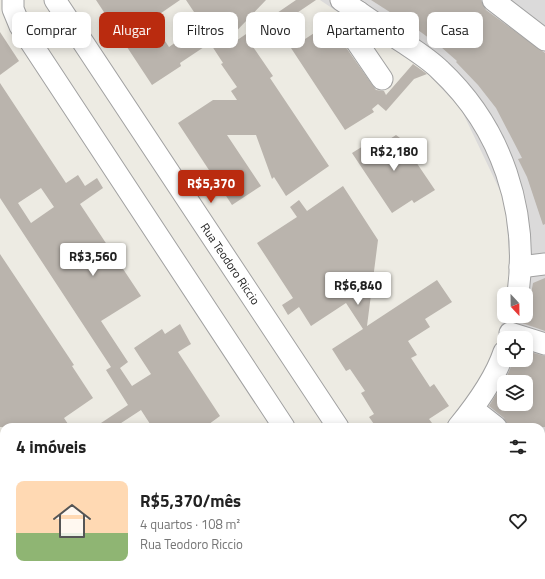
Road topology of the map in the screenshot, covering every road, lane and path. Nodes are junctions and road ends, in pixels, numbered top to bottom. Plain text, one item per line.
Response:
1 (13, 0) edge
2 (55, 0) edge
3 (341, 0) edge
4 (493, 0) edge
5 (359, 12) edge
6 (545, 40) edge
7 (361, 48) edge
8 (409, 48) edge
9 (382, 79) dead end
10 (545, 264) edge
11 (520, 267) junction
12 (519, 287) edge
13 (533, 341) edge
14 (545, 344) edge
15 (498, 367) edge
16 (473, 409) junction
17 (281, 423) edge
18 (335, 423) edge
19 (461, 423) edge
20 (491, 423) edge

1 - 17 street
2 - 18 street, Rua Teodoro Riccio
3 - 5 street
4 - 6 street
7 - 9 street
8 - 11 street
10 - 11 street
11 - 12 street
13 - 14 street
15 - 16 street
16 - 19 street
16 - 20 street

